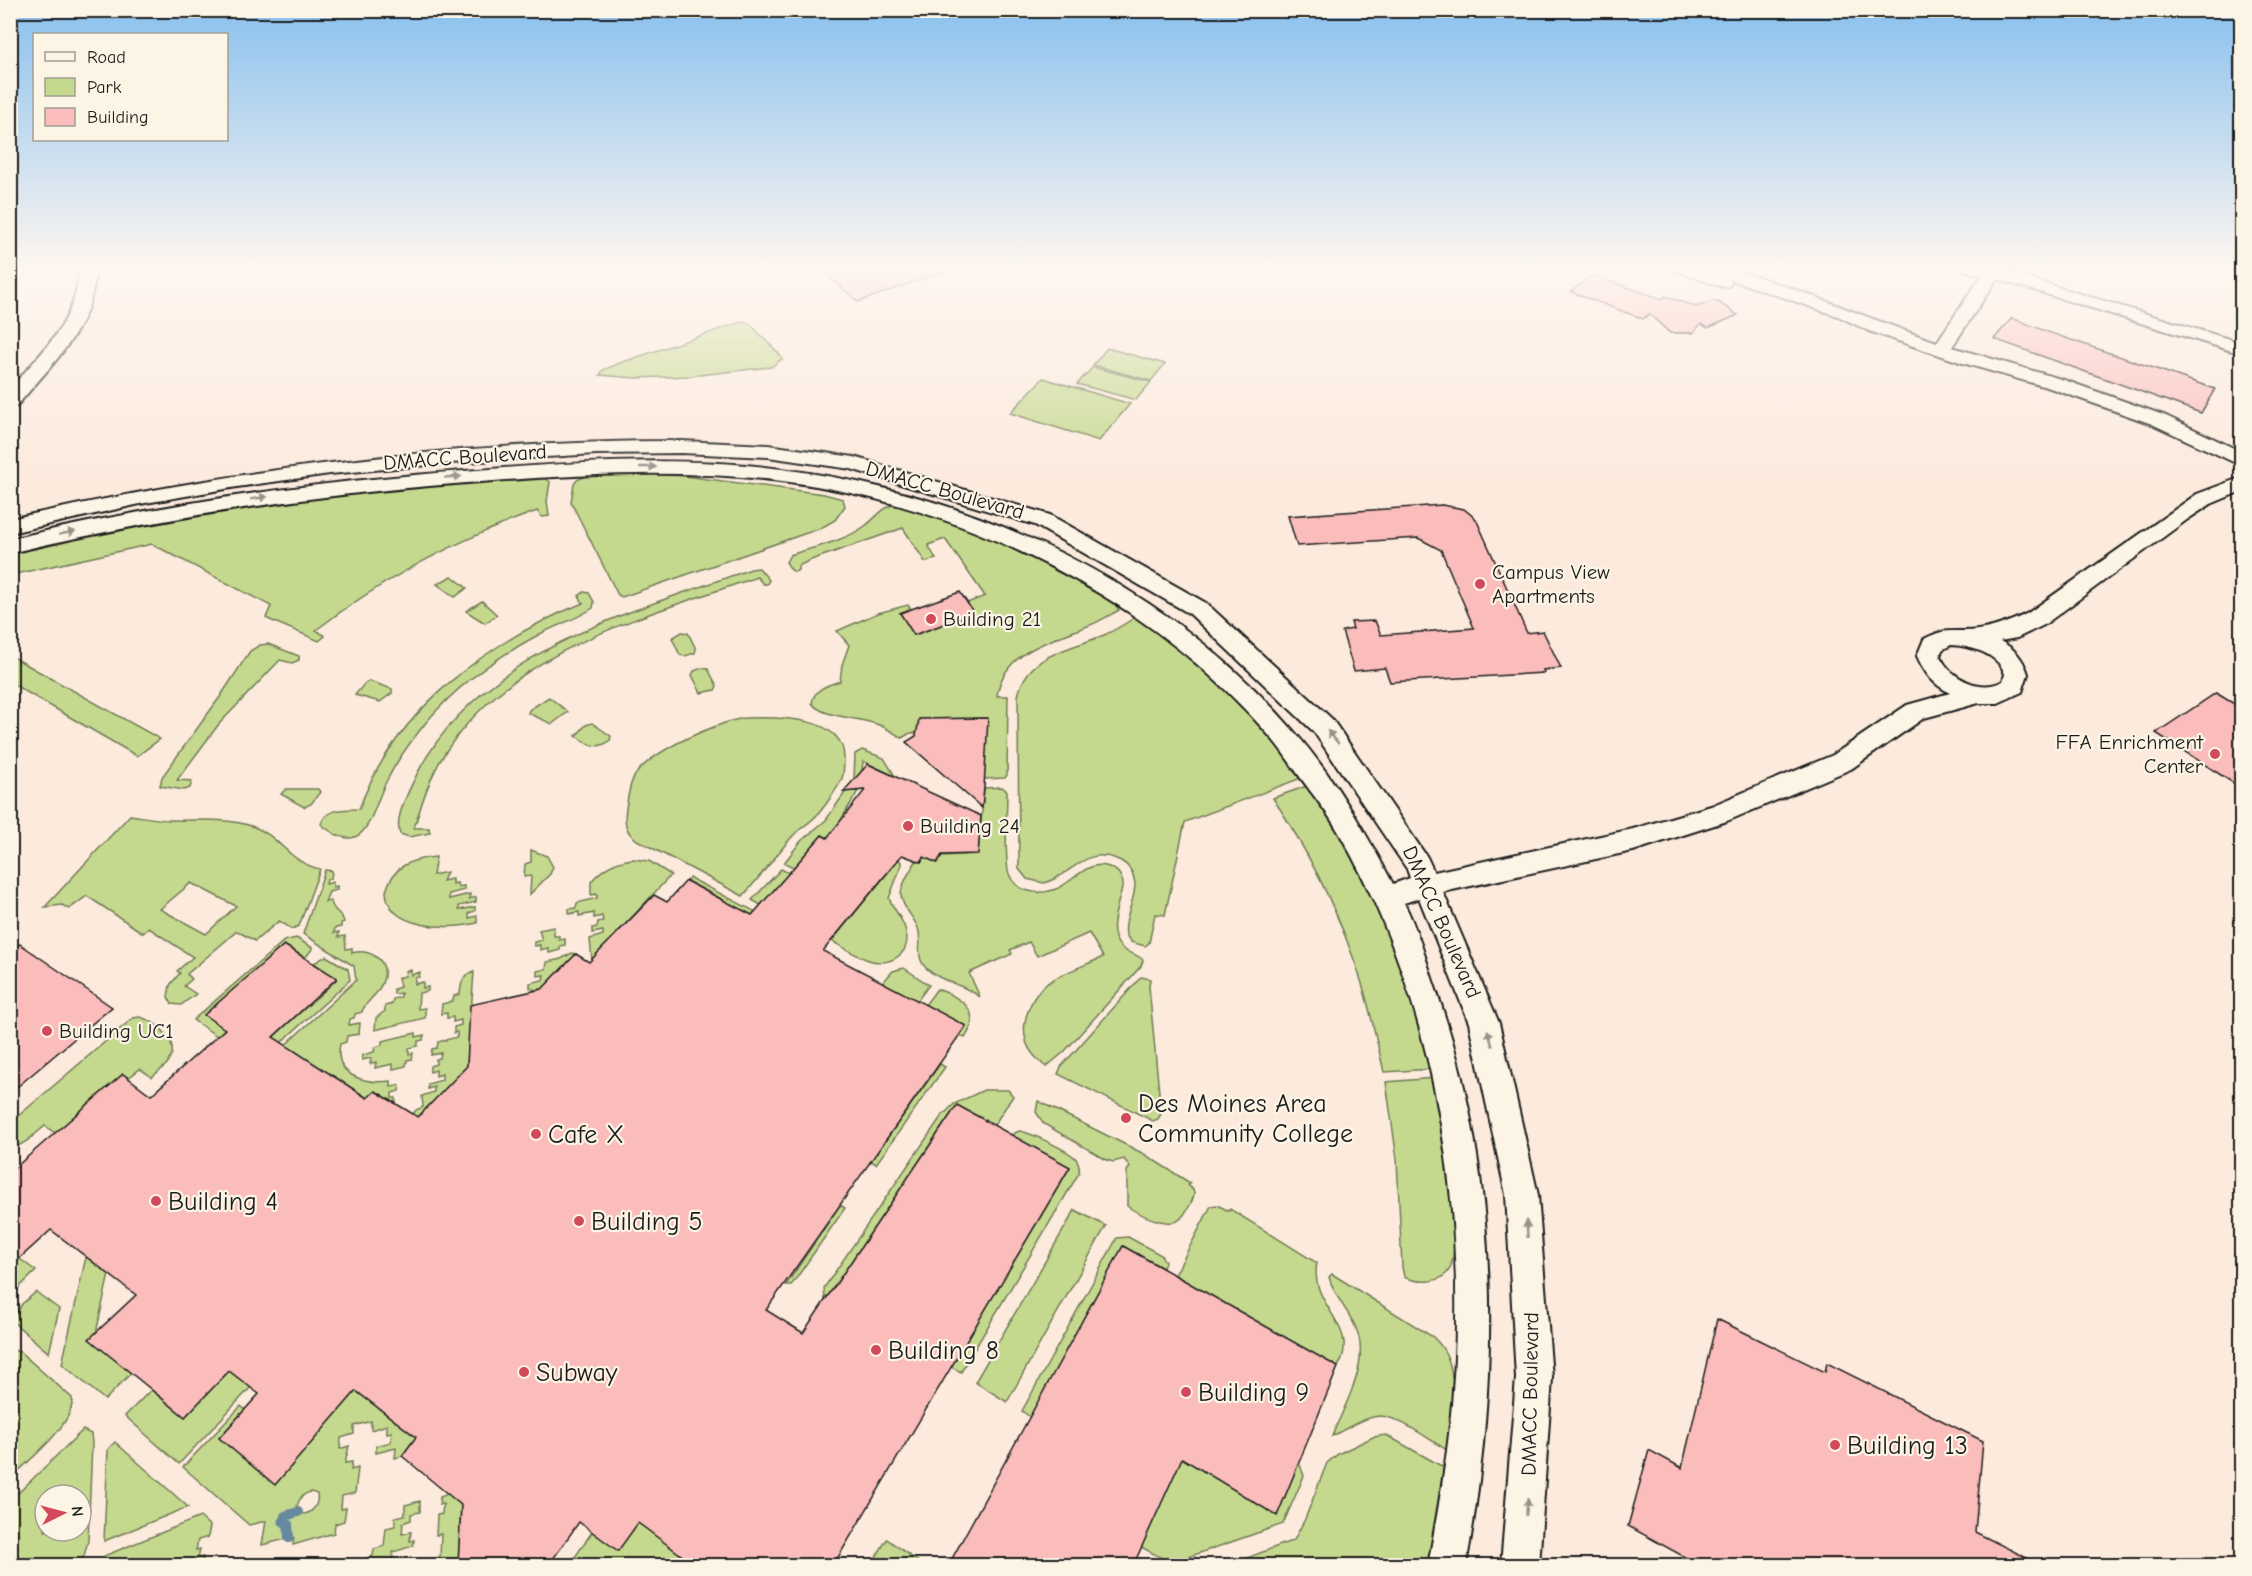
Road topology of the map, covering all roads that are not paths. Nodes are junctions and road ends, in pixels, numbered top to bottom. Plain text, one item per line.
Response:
1 (60, 340) edge
2 (1913, 340) edge
3 (1948, 340) edge
4 (2212, 340) edge
5 (1942, 349) junction
6 (2241, 349) edge
7 (10, 402) edge
8 (2241, 460) edge
9 (2241, 483) edge
10 (10, 526) edge
11 (10, 546) edge
12 (2036, 619) junction
13 (1969, 638) junction
14 (2011, 662) junction
15 (1931, 665) junction
16 (1980, 694) junction
17 (1916, 711) junction
18 (1429, 884) junction
19 (1387, 897) junction
20 (1447, 1566) edge
21 (1520, 1566) edge

1 - 7 street
2 - 5 street
3 - 5 street
4 - 6 street
5 - 8 street
9 - 12 street
18 -> 10 street, DMACC Boulevard
11 -> 19 street, DMACC Boulevard
12 - 13 street
12 - 14 street
13 - 14 street
13 - 15 street
14 - 16 street
15 - 16 street
15 - 17 street
16 - 17 street
17 - 18 street
18 - 19 street
21 -> 18 street, DMACC Boulevard
19 - 20 street, DMACC Boulevard

